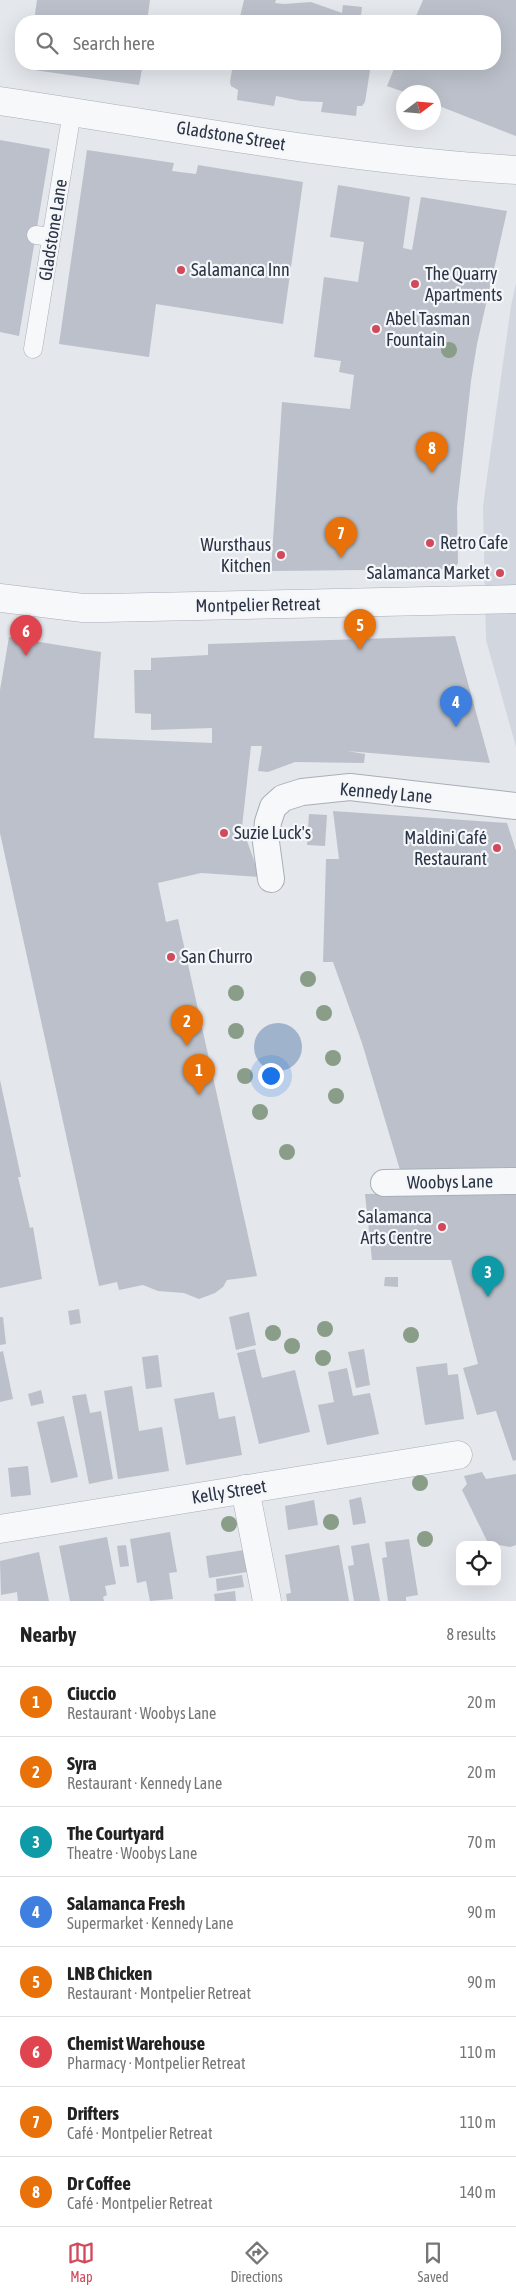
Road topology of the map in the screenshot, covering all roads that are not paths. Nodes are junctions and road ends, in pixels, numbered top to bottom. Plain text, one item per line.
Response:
1 (0, 101) edge
2 (72, 112) junction
3 (463, 167) junction
4 (516, 170) edge
5 (516, 184) edge
6 (33, 349) dead end
7 (0, 598) edge
8 (516, 599) edge
9 (516, 806) edge
10 (271, 879) dead end
11 (516, 1182) edge
12 (384, 1183) dead end
13 (458, 1455) dead end
14 (245, 1489) junction
15 (0, 1529) edge
16 (267, 1601) edge

1 - 2 street, Gladstone Street
2 - 3 street, Gladstone Street
2 - 6 lane, Gladstone Lane
3 - 4 street, Gladstone Street
3 - 5 street, Gladstone Street
7 - 8 street, Montpelier Retreat
9 - 10 street, Kennedy Lane
11 - 12 street, Woobys Lane
13 - 14 street, Kelly Street
14 - 15 street, Kelly Street
14 - 16 street

